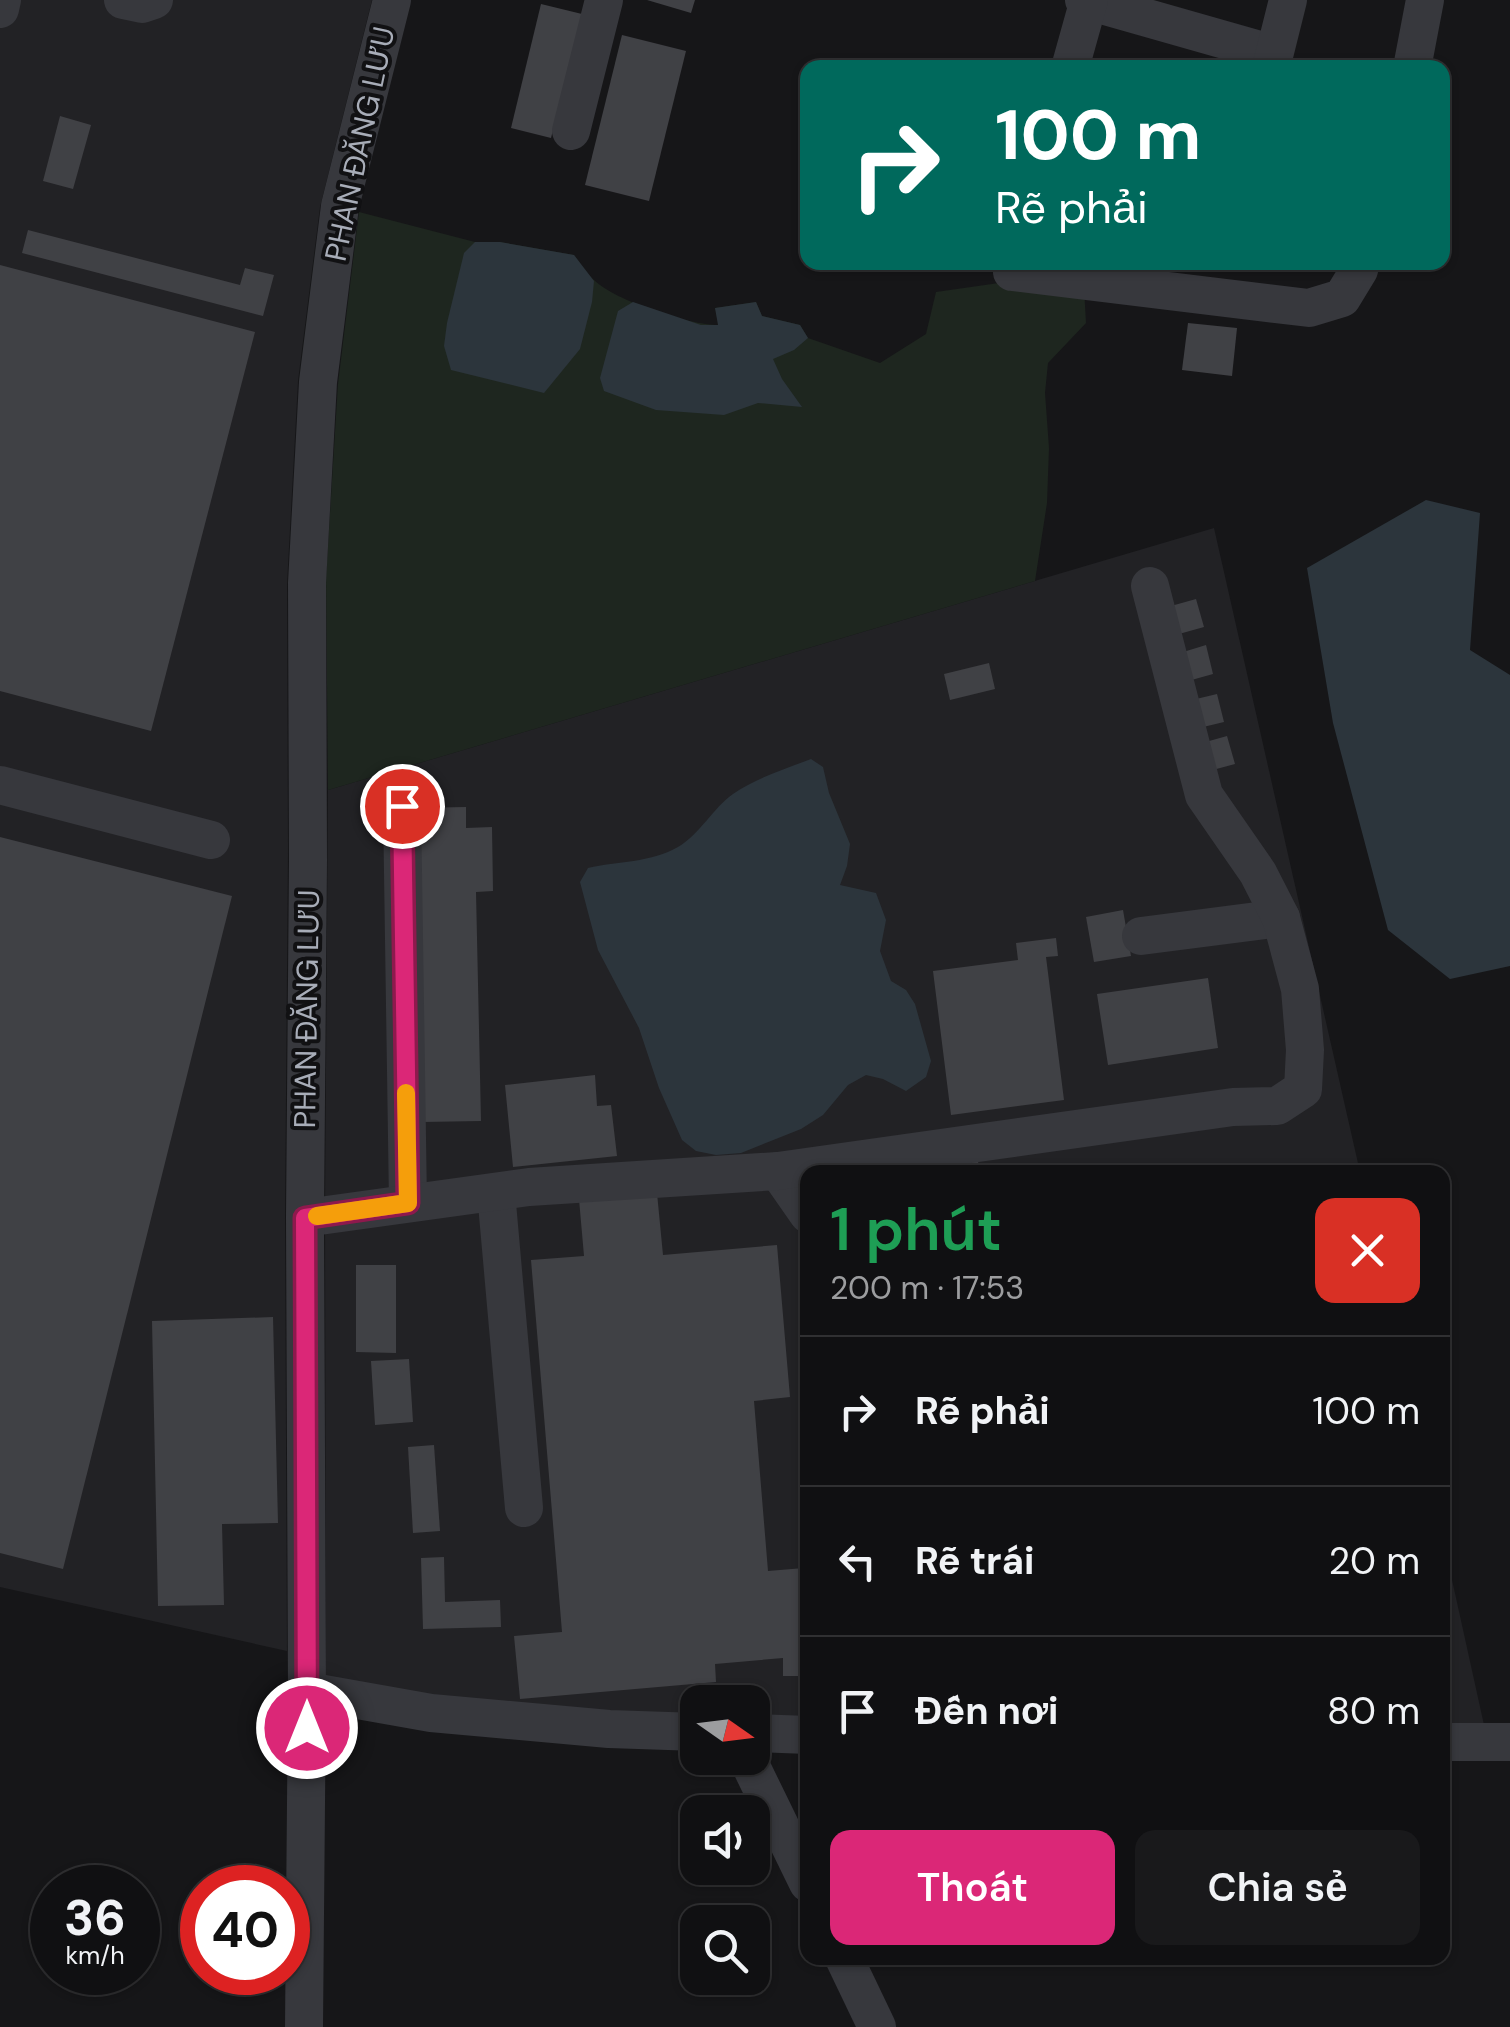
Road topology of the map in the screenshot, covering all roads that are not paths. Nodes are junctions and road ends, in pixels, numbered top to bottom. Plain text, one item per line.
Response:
1 (2, 0) edge
2 (124, 0) edge
3 (154, 0) edge
4 (392, 0) edge
5 (604, 0) edge
6 (1087, 0) edge
7 (1288, 0) edge
8 (1426, 0) edge
9 (0, 9) edge
10 (1072, 60) edge
11 (1270, 60) edge
12 (1273, 60) edge
13 (1414, 60) edge
14 (571, 131) dead end
15 (1013, 270) edge
16 (1357, 270) edge
17 (1150, 586) dead end
18 (0, 785) edge
19 (402, 806) dead end
20 (211, 840) dead end
21 (1281, 918) junction
22 (1141, 936) dead end
23 (821, 1165) edge
24 (800, 1168) edge
25 (778, 1171) junction
26 (496, 1192) junction
27 (408, 1203) junction
28 (800, 1203) edge
29 (305, 1218) junction
30 (524, 1508) dead end
31 (307, 1691) junction
32 (680, 1731) edge
33 (770, 1734) edge
34 (800, 1735) edge
35 (1450, 1742) edge
36 (1510, 1742) edge
37 (755, 1775) edge
38 (800, 1867) edge
39 (847, 1965) edge
40 (304, 2027) edge
41 (877, 2027) edge

1 - 9 street
2 - 3 street
4 - 29 street, PHAN ĐĂNG LƯU
5 - 14 street
6 - 10 street
6 - 11 street
7 - 12 street
8 - 13 street
15 - 16 street
17 - 21 street
18 - 20 street
19 - 27 street
21 - 22 street
21 - 23 street
24 - 25 street
25 - 26 street
25 - 28 street
26 - 27 street
26 - 30 street
27 - 29 street
29 - 31 street, PHAN ĐĂNG LƯU
31 - 32 street
31 - 40 street, PHAN ĐĂNG LƯU
33 - 34 street
35 - 36 street
37 - 38 street
39 - 41 street

